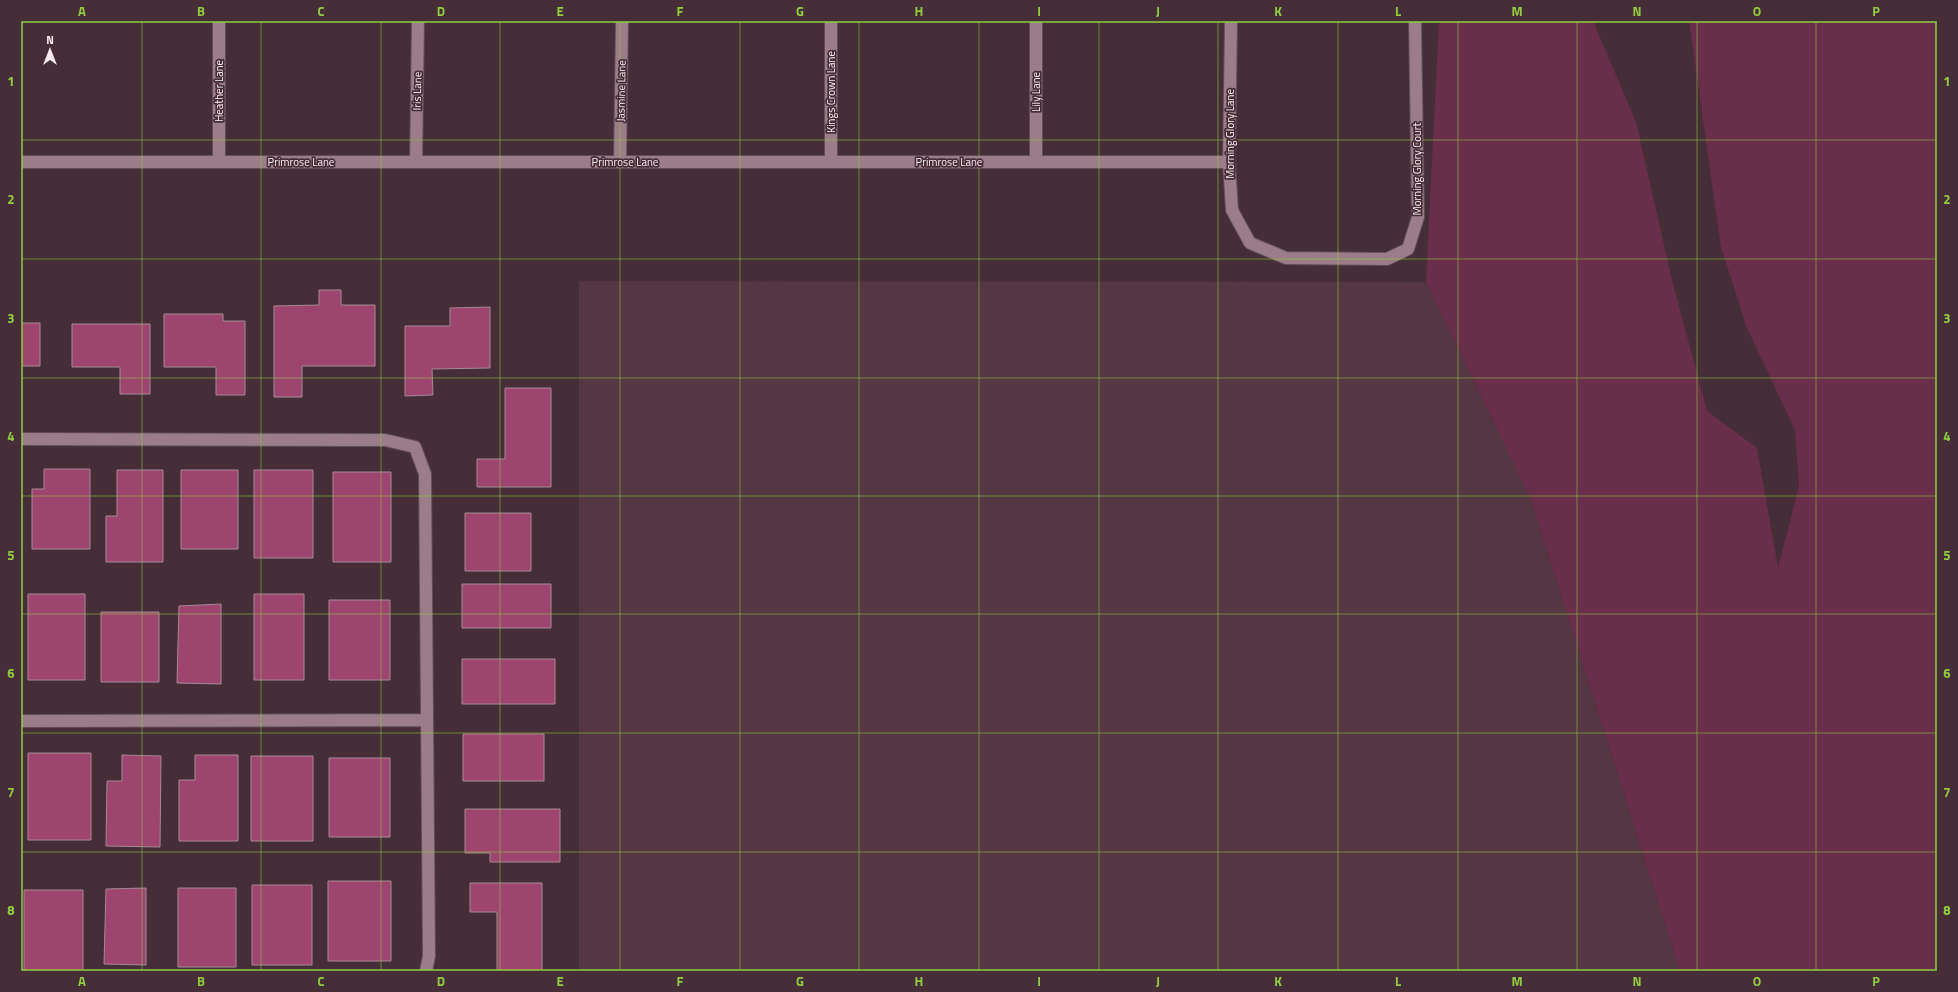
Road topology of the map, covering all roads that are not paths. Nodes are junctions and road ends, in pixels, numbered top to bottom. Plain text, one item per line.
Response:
1 (219, 21) edge
2 (418, 21) edge
3 (622, 21) edge
4 (831, 21) edge
5 (1036, 21) edge
6 (1232, 21) edge
7 (1415, 21) edge
8 (21, 162) edge
9 (220, 162) junction
10 (416, 162) junction
11 (620, 162) junction
12 (831, 162) junction
13 (1036, 162) junction
14 (1229, 162) junction
15 (1250, 243) joint
16 (21, 439) edge
17 (427, 720) junction
18 (21, 721) edge
19 (426, 971) edge

1 - 9 street, Heather Lane
2 - 10 street, Iris Lane
3 - 11 street, Jasmine Lane
4 - 12 street, Kings Crown Lane
5 - 13 street, Lily Lane
6 - 14 street, Morning Glory Lane
7 - 15 street, Morning Glory Court
8 - 9 street, Primrose Lane
9 - 10 street, Primrose Lane
10 - 11 street, Primrose Lane
11 - 12 street, Primrose Lane
12 - 13 street, Primrose Lane
13 - 14 street, Primrose Lane
14 - 15 street, Morning Glory Lane
16 - 17 street
17 - 18 street
17 - 19 street

